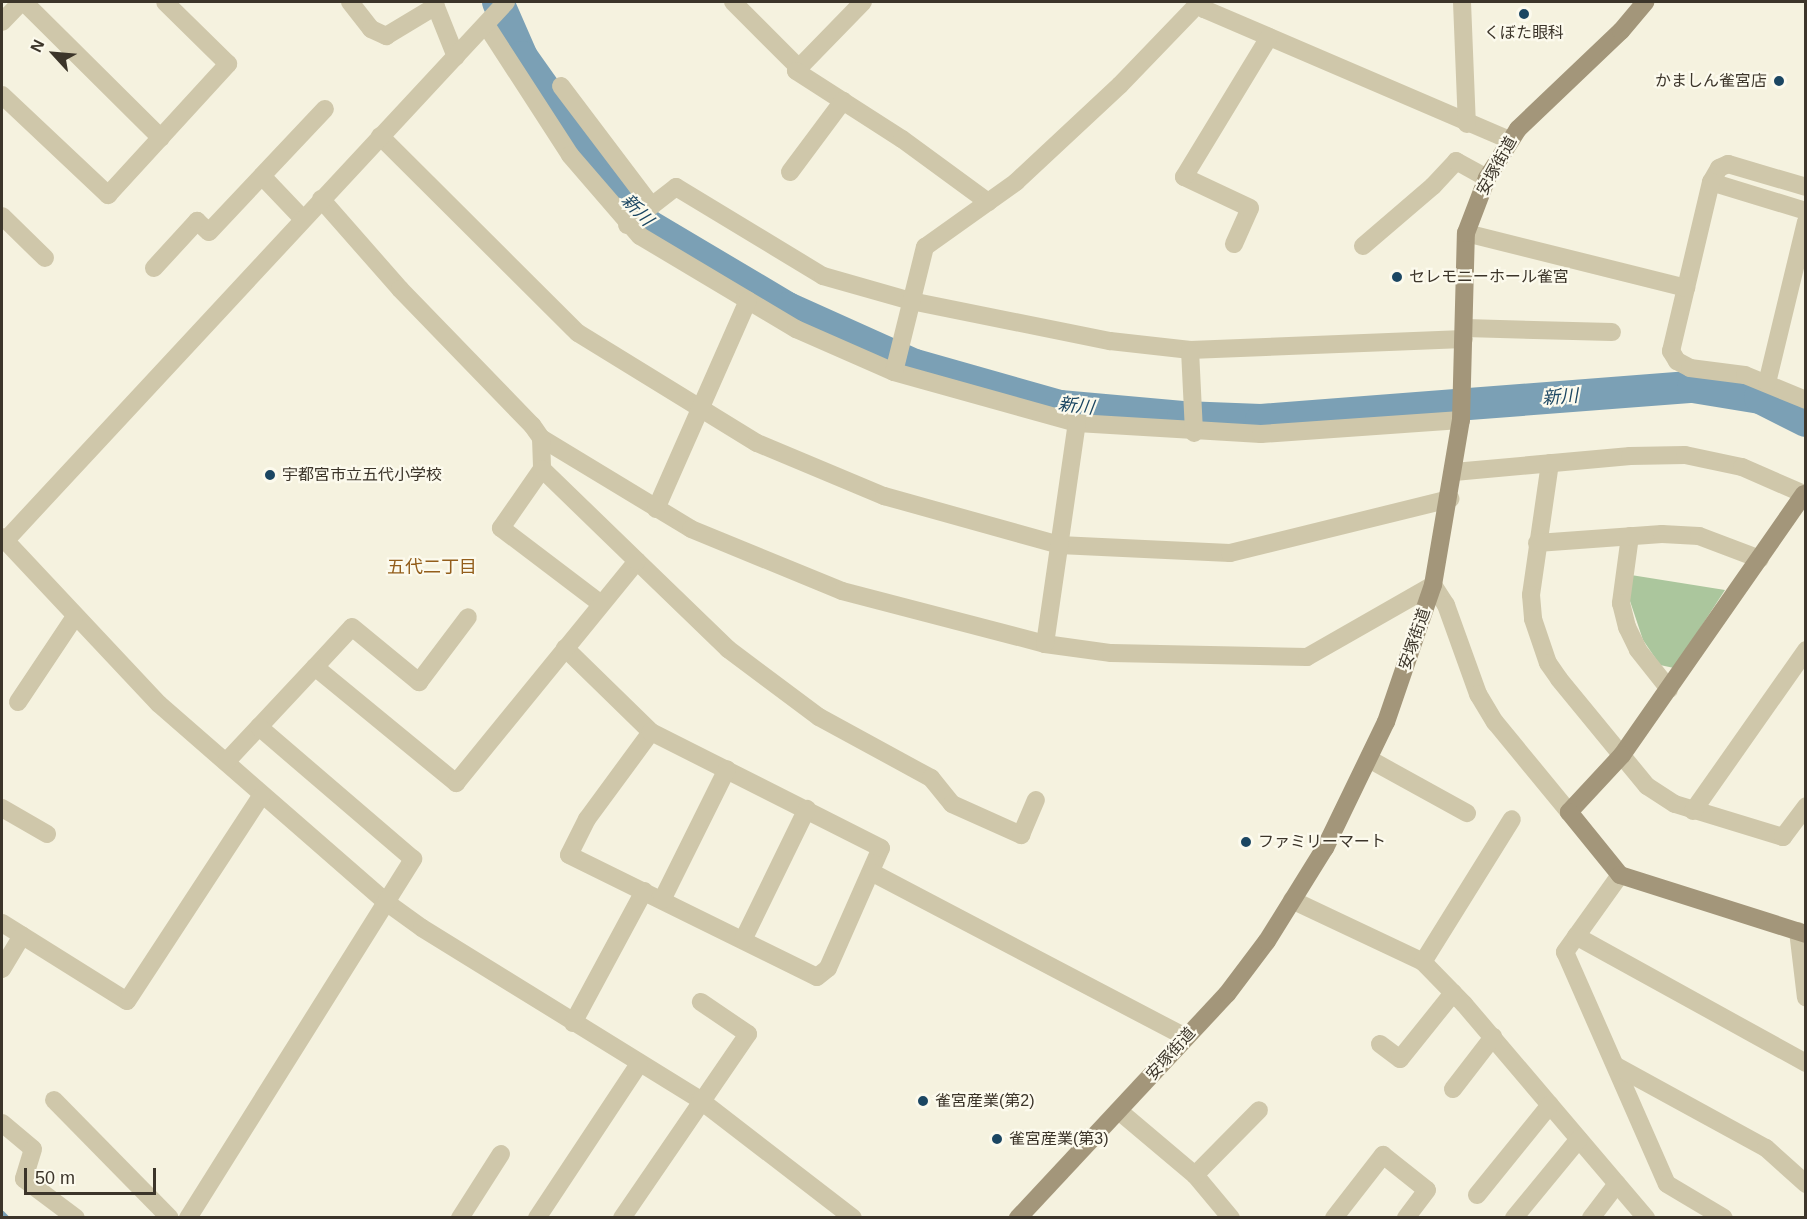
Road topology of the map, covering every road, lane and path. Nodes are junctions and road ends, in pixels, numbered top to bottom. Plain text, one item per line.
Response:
1 (22, 2) edge
2 (165, 2) edge
3 (350, 2) edge
4 (733, 2) edge
5 (860, 2) edge
6 (1198, 2) edge
7 (1462, 2) edge
8 (1645, 2) edge
9 (435, 4) edge
10 (496, 14) edge
11 (2, 22) edge
12 (1269, 37) junction
13 (456, 57) junction
14 (799, 68) junction
15 (561, 86) dead end
16 (2, 95) edge
17 (843, 101) junction
18 (325, 109) dead end
19 (1467, 124) junction
20 (380, 136) junction
21 (161, 138) junction
22 (1510, 140) junction
23 (790, 172) dead end
24 (262, 176) junction
25 (1487, 178) junction
26 (1711, 182) junction
27 (1806, 187) edge
28 (321, 199) junction
29 (988, 202) junction
30 (1806, 210) edge
31 (639, 215) junction
32 (2, 216) edge
33 (303, 219) junction
34 (1806, 222) edge
35 (1466, 232) junction
36 (1234, 244) dead end
37 (1363, 246) dead end
38 (45, 258) dead end
39 (154, 268) dead end
40 (1686, 288) junction
41 (748, 300) junction
42 (911, 301) junction
43 (1612, 332) dead end
44 (1465, 334) junction
45 (1190, 350) junction
46 (897, 360) junction
47 (1767, 383) junction
48 (1806, 400) edge
49 (700, 408) junction
50 (1460, 409) junction
51 (1077, 423) junction
52 (1194, 429) junction
53 (540, 438) junction
54 (1550, 464) junction
55 (542, 469) junction
56 (1454, 472) junction
57 (1805, 494) edge
58 (1450, 499) junction
59 (657, 508) junction
60 (1630, 537) junction
61 (3, 538) edge
62 (1537, 543) junction
63 (1059, 545) junction
64 (1760, 559) junction
65 (637, 561) junction
66 (1433, 585) junction
67 (601, 604) junction
68 (468, 617) dead end
69 (74, 618) junction
70 (1045, 644) junction
71 (565, 648) junction
72 (1806, 650) edge
73 (315, 667) junction
74 (1669, 688) junction
75 (18, 702) dead end
76 (259, 727) junction
77 (651, 732) junction
78 (1622, 755) junction
79 (1369, 759) junction
80 (226, 762) junction
81 (727, 769) junction
82 (262, 795) junction
83 (1036, 800) dead end
84 (1806, 806) edge
85 (2, 807) edge
86 (807, 809) junction
87 (1694, 811) junction
88 (1569, 812) junction
89 (1467, 813) dead end
90 (1512, 819) dead end
91 (47, 834) dead end
92 (873, 873) junction
93 (1620, 875) junction
94 (644, 891) junction
95 (662, 900) junction
96 (1292, 900) junction
97 (386, 902) junction
98 (2, 923) edge
99 (1802, 932) edge
100 (22, 936) junction
101 (1576, 936) junction
102 (743, 940) junction
103 (1423, 962) junction
104 (2, 969) edge
105 (1453, 993) junction
106 (1806, 998) edge
107 (701, 1002) dead end
108 (573, 1023) junction
109 (1186, 1037) junction
110 (1492, 1037) junction
111 (1380, 1044) dead end
112 (1806, 1063) edge
113 (639, 1064) junction
114 (1616, 1066) junction
115 (1454, 1089) dead end
116 (54, 1100) dead end
117 (700, 1100) junction
118 (1550, 1105) junction
119 (1259, 1110) dead end
120 (1119, 1111) junction
121 (2, 1123) edge
122 (1580, 1139) junction
123 (501, 1154) dead end
124 (1195, 1175) junction
125 (1617, 1184) junction
126 (1806, 1184) edge
127 (1477, 1194) dead end
128 (76, 1218) edge
129 (170, 1218) edge
130 (188, 1218) edge
131 (460, 1218) edge
132 (537, 1218) edge
133 (622, 1218) edge
134 (853, 1218) edge
135 (1018, 1218) edge
136 (1231, 1218) edge
137 (1334, 1218) edge
138 (1406, 1218) edge
139 (1514, 1218) edge
140 (1591, 1218) edge
141 (1646, 1218) edge
142 (1724, 1218) edge

1 - 11 street
1 - 21 street
2 - 21 street
3 - 9 street
4 - 14 street
5 - 14 street
6 - 12 street
6 - 29 street
7 - 19 street
8 - 22 main road, 安塚街道
9 - 13 street
10 - 13 street
10 - 31 street
12 - 19 street
12 - 36 street
13 - 20 street
14 - 17 street
15 - 31 street
16 - 21 street
17 - 23 street
17 - 29 street
18 - 24 street
19 - 22 street
20 - 28 street
20 - 49 street
22 - 25 main road, 安塚街道
24 - 33 street
24 - 39 street
25 - 35 main road, 安塚街道
25 - 37 street
26 - 27 street
26 - 30 street
26 - 40 street
28 - 33 street
28 - 53 street
29 - 42 street
31 - 41 street
31 - 42 street
32 - 38 street
33 - 61 street
34 - 47 street
35 - 40 street
35 - 44 main road, 安塚街道
40 - 47 street
41 - 46 street
41 - 49 street
42 - 45 street
42 - 46 street
43 - 44 street
44 - 45 street
44 - 50 main road, 安塚街道
45 - 52 street
46 - 51 street
47 - 48 street
49 - 59 street
49 - 63 street
50 - 52 street
50 - 56 main road, 安塚街道
51 - 52 street
51 - 63 street
53 - 55 street
53 - 59 street
54 - 56 street
54 - 57 street
54 - 62 street
55 - 65 street
55 - 67 street
56 - 58 main road, 安塚街道
57 - 64 main road
58 - 63 street
58 - 66 main road, 安塚街道
59 - 70 street
60 - 62 street
60 - 64 street
60 - 74 street
61 - 69 street
62 - 78 street
63 - 70 street
64 - 74 main road
65 - 67 street
65 - 83 street
66 - 70 street
66 - 79 main road, 安塚街道
66 - 88 street
67 - 71 street
68 - 73 street
69 - 75 street
69 - 80 street
71 - 73 street
71 - 77 street
72 - 87 street
73 - 76 street
74 - 78 main road
76 - 80 street
76 - 97 street
77 - 81 street
77 - 94 street
78 - 87 street
78 - 88 main road
79 - 89 street
79 - 96 main road, 安塚街道
80 - 82 street
81 - 86 street
81 - 95 street
82 - 97 street
82 - 100 street
84 - 87 street
85 - 91 street
86 - 92 street
86 - 102 street
88 - 93 main road
90 - 103 street
92 - 102 street
92 - 109 street
93 - 99 main road
93 - 101 street
94 - 95 street
94 - 108 street
95 - 102 street
96 - 103 street
96 - 109 main road, 安塚街道
97 - 108 street
97 - 130 street
98 - 100 street
99 - 106 street
100 - 104 street
101 - 112 street
101 - 114 street
103 - 105 street
105 - 110 street
105 - 111 street
107 - 117 street
108 - 113 street
109 - 120 main road, 安塚街道
110 - 115 street
110 - 118 street
113 - 117 street
113 - 132 street
114 - 126 street
114 - 142 street
116 - 129 street
117 - 133 street
117 - 134 street
118 - 122 street
118 - 127 street
119 - 124 street
120 - 124 street
120 - 135 main road, 安塚街道
121 - 128 street
122 - 125 street
122 - 139 street
123 - 131 street
124 - 136 street
125 - 140 street
125 - 141 street
137 - 138 street

